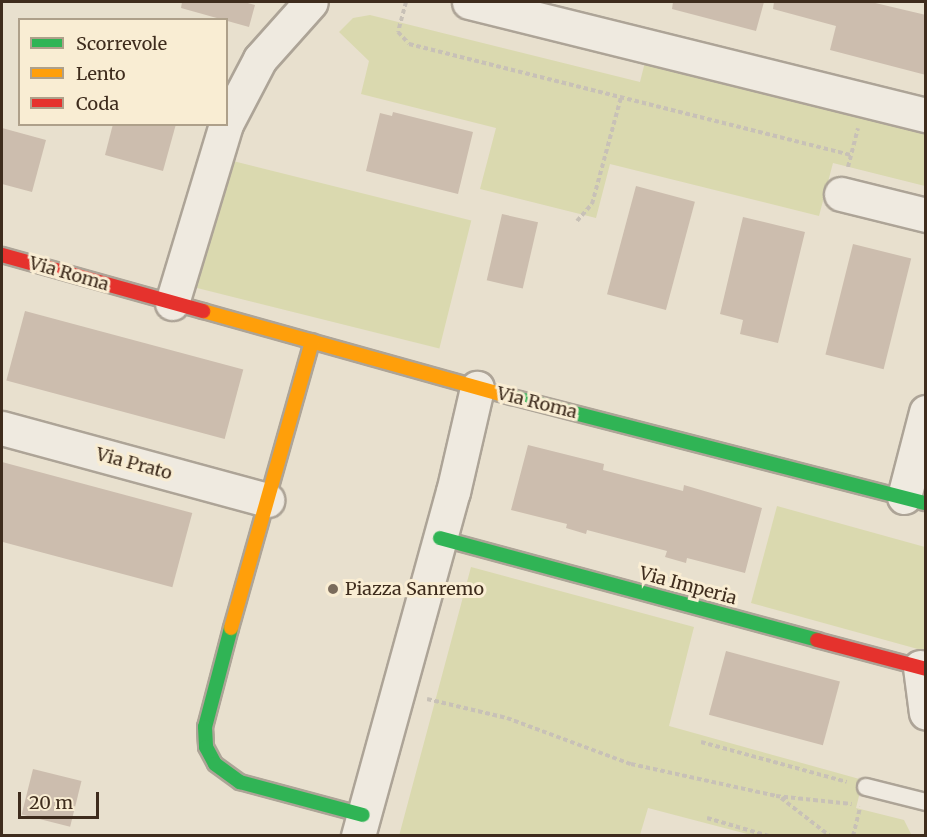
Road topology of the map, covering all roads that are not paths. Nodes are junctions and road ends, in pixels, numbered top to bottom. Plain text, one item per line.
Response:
1 (311, 2) edge
2 (469, 2) edge
3 (926, 115) edge
4 (228, 120) edge
5 (225, 126) edge
6 (841, 194) road end
7 (926, 215) edge
8 (2, 255) edge
9 (172, 303) junction
10 (312, 341) junction
11 (477, 388) junction
12 (926, 412) edge
13 (2, 428) edge
14 (267, 500) junction
15 (915, 500) edge
16 (440, 538) junction
17 (923, 668) edge
18 (926, 713) edge
19 (866, 787) road end
20 (926, 802) edge
21 (360, 825) edge

1 - 4 street
2 - 3 street
5 - 9 street
6 - 7 street
8 - 9 street, Via Roma
9 - 10 street, Via Roma
10 - 11 street, Via Roma
10 - 14 street
11 - 15 street, Via Roma
11 - 16 street
12 - 15 street, Via Roma
13 - 14 street, Via Prato
14 - 21 street
16 - 17 street, Via Imperia
16 - 21 street
17 - 18 street
19 - 20 lane

